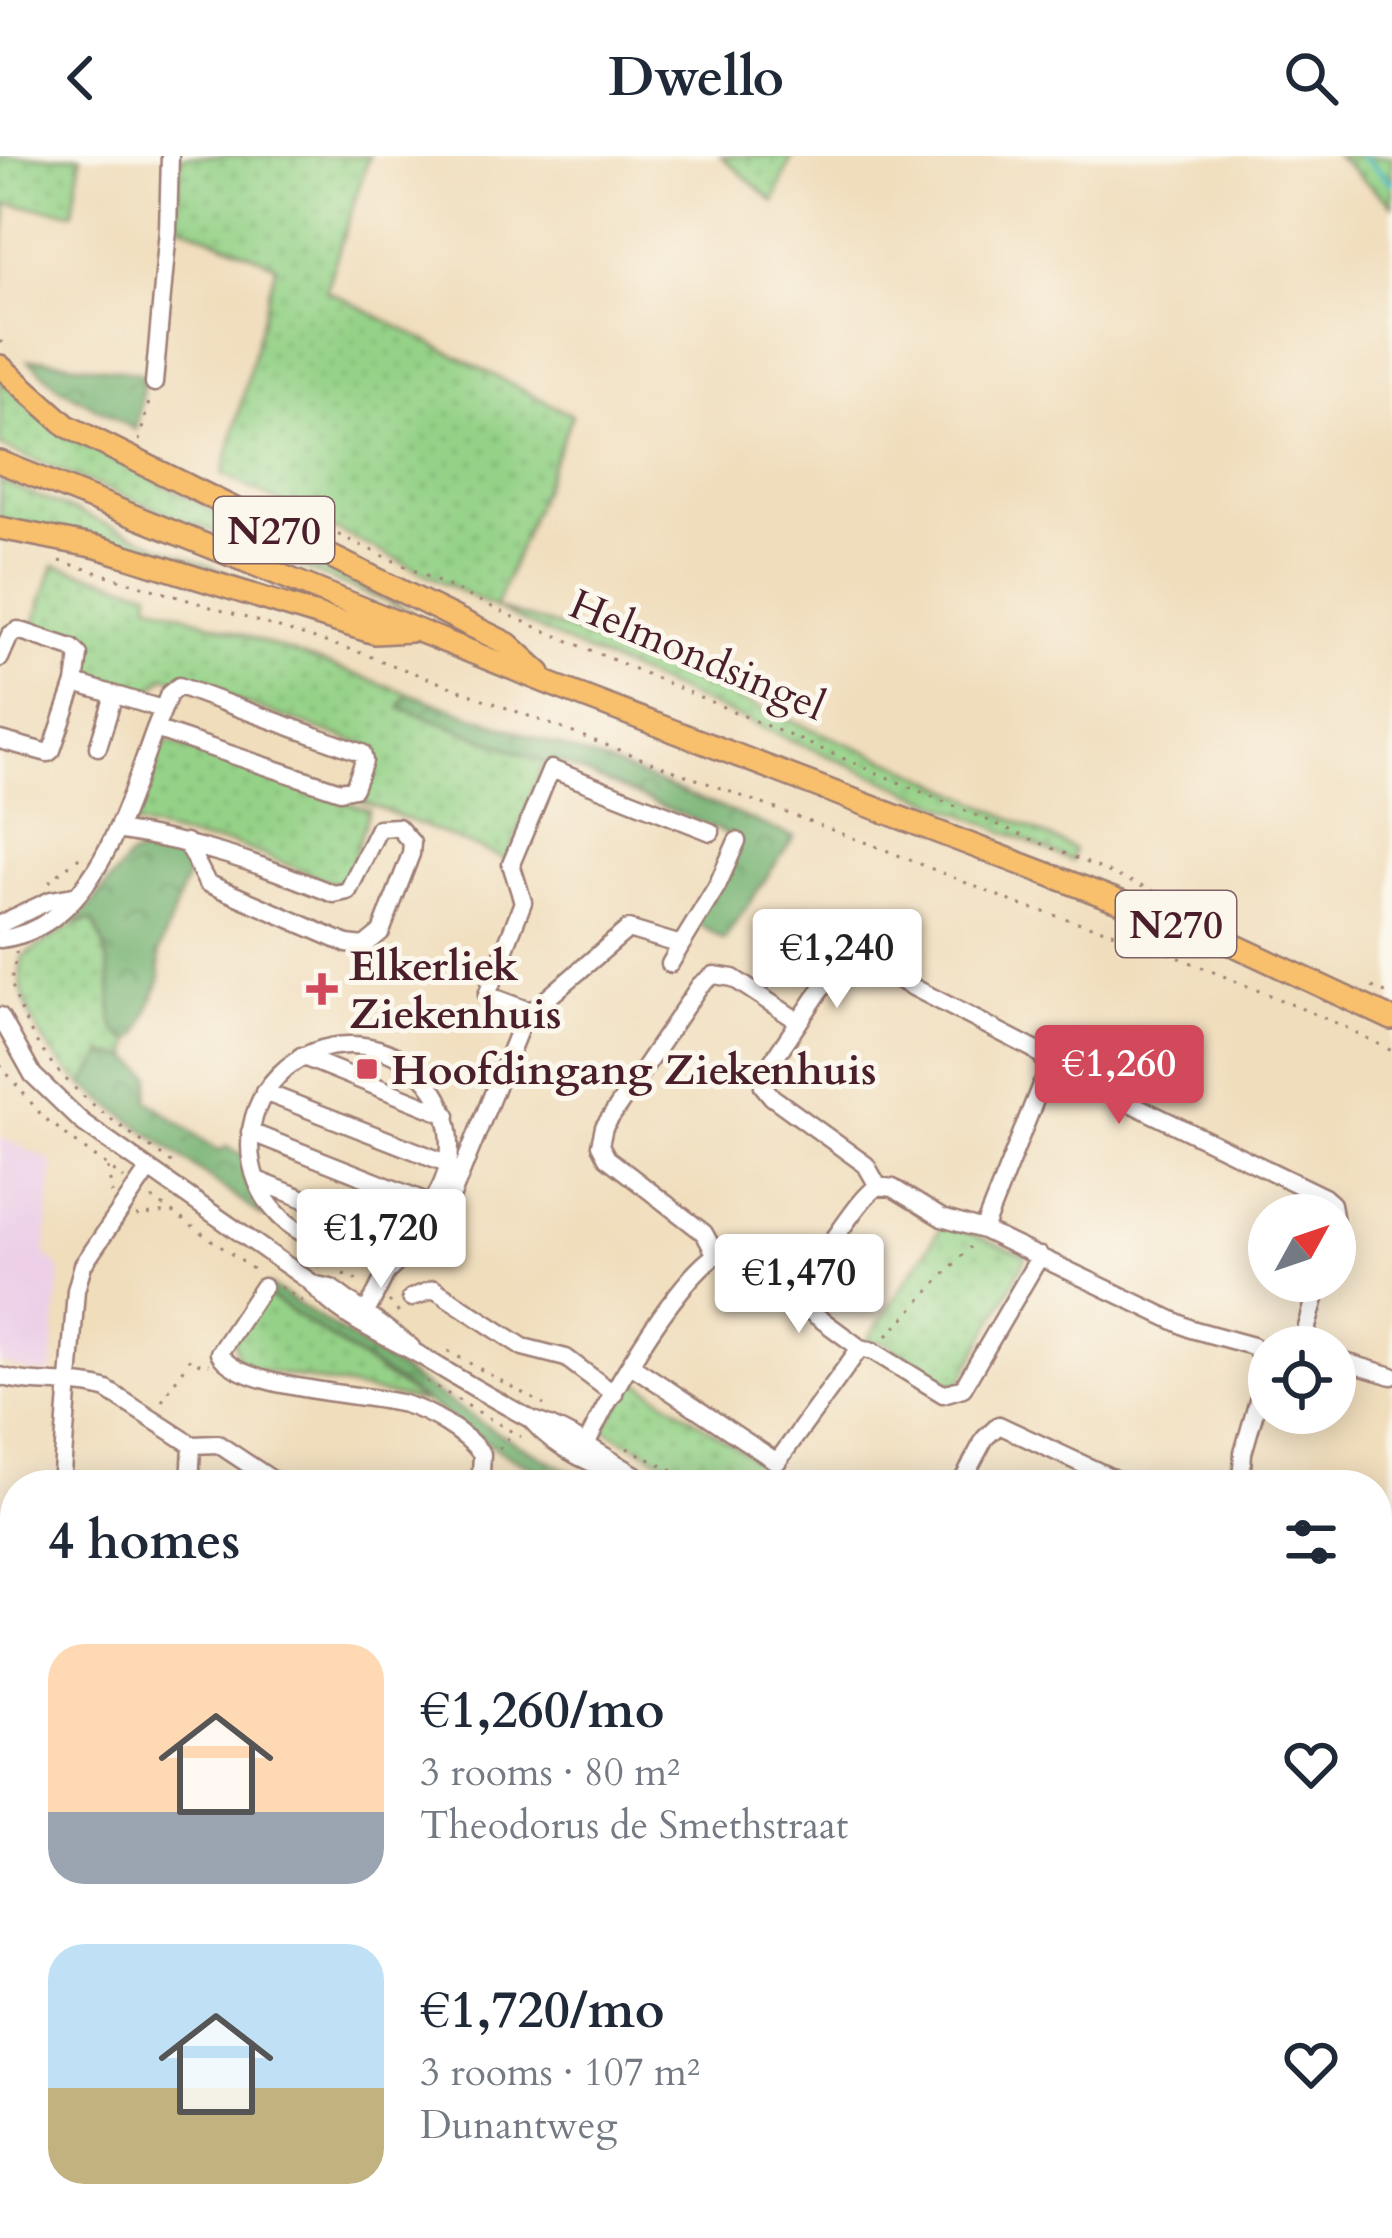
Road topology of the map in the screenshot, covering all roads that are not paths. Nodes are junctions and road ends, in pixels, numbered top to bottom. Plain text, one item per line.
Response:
1 (170, 156) edge
2 (4, 357) edge
3 (154, 382) road end
4 (0, 462) edge
5 (0, 528) edge
6 (418, 631) junction
7 (0, 658) edge
8 (75, 682) junction
9 (554, 685) junction
10 (114, 695) junction
11 (162, 709) junction
12 (155, 729) junction
13 (0, 740) edge
14 (98, 746) dead end
15 (117, 830) junction
16 (711, 832) dead end
17 (737, 841) dead end
18 (186, 842) junction
19 (4, 933) edge
20 (681, 945) junction
21 (670, 964) dead end
22 (0, 1016) edge
23 (525, 1016) junction
24 (1392, 1019) edge
25 (798, 1021) junction
26 (302, 1056) junction
27 (1051, 1073) junction
28 (264, 1093) junction
29 (447, 1115) junction
30 (250, 1132) junction
31 (449, 1164) junction
32 (148, 1170) junction
33 (256, 1180) junction
34 (878, 1186) junction
35 (1318, 1194) edge
36 (432, 1204) junction
37 (339, 1213) dead end
38 (983, 1230) junction
39 (391, 1237) junction
40 (362, 1245) junction
41 (716, 1255) junction
42 (1040, 1256) junction
43 (386, 1273) junction
44 (788, 1283) junction
45 (263, 1287) dead end
46 (411, 1298) dead end
47 (364, 1318) junction
48 (1248, 1345) edge
49 (867, 1349) junction
50 (632, 1365) junction
51 (1356, 1365) edge
52 (0, 1376) edge
53 (1392, 1376) edge
54 (67, 1387) junction
55 (614, 1394) junction
56 (1249, 1434) edge
57 (587, 1444) junction
58 (192, 1445) junction
59 (62, 1470) edge
60 (191, 1470) edge
61 (257, 1470) edge
62 (481, 1470) edge
63 (628, 1470) edge
64 (968, 1470) edge
65 (1095, 1470) edge
66 (1242, 1470) edge

1 - 3 street
2 - 9 main road, N270
4 - 6 main road, Helmondsingel / N270
5 - 6 main road, N270
6 - 9 main road, Helmondsingel / N270
7 - 8 street
8 - 10 street
8 - 13 street
9 - 24 main road, Helmondsingel / N270
10 - 11 street
10 - 14 street
11 - 12 street
11 - 12 street
12 - 15 street
15 - 18 street
15 - 19 street
16 - 23 street
17 - 20 street
18 - 18 street
20 - 21 street
20 - 23 street
22 - 32 street
23 - 43 street
25 - 27 street
25 - 34 street
25 - 41 street
26 - 28 street
26 - 29 street
26 - 29 street
27 - 35 street
27 - 38 street
28 - 30 street
28 - 31 street
29 - 31 street
30 - 33 street
30 - 36 street
31 - 36 street
32 - 47 street
32 - 54 street
33 - 37 street
33 - 40 street
34 - 38 street
34 - 44 street
36 - 39 street
38 - 42 street
39 - 40 street
39 - 43 street
40 - 43 street
41 - 44 street
41 - 50 street
42 - 48 street
42 - 49 street
43 - 47 street
44 - 49 street
45 - 62 street
46 - 55 street
47 - 57 street
49 - 50 street
50 - 55 street
51 - 53 street
52 - 54 street
54 - 58 street
54 - 59 street
55 - 57 street
56 - 66 street
57 - 63 street
58 - 60 street
58 - 61 street
64 - 65 street

